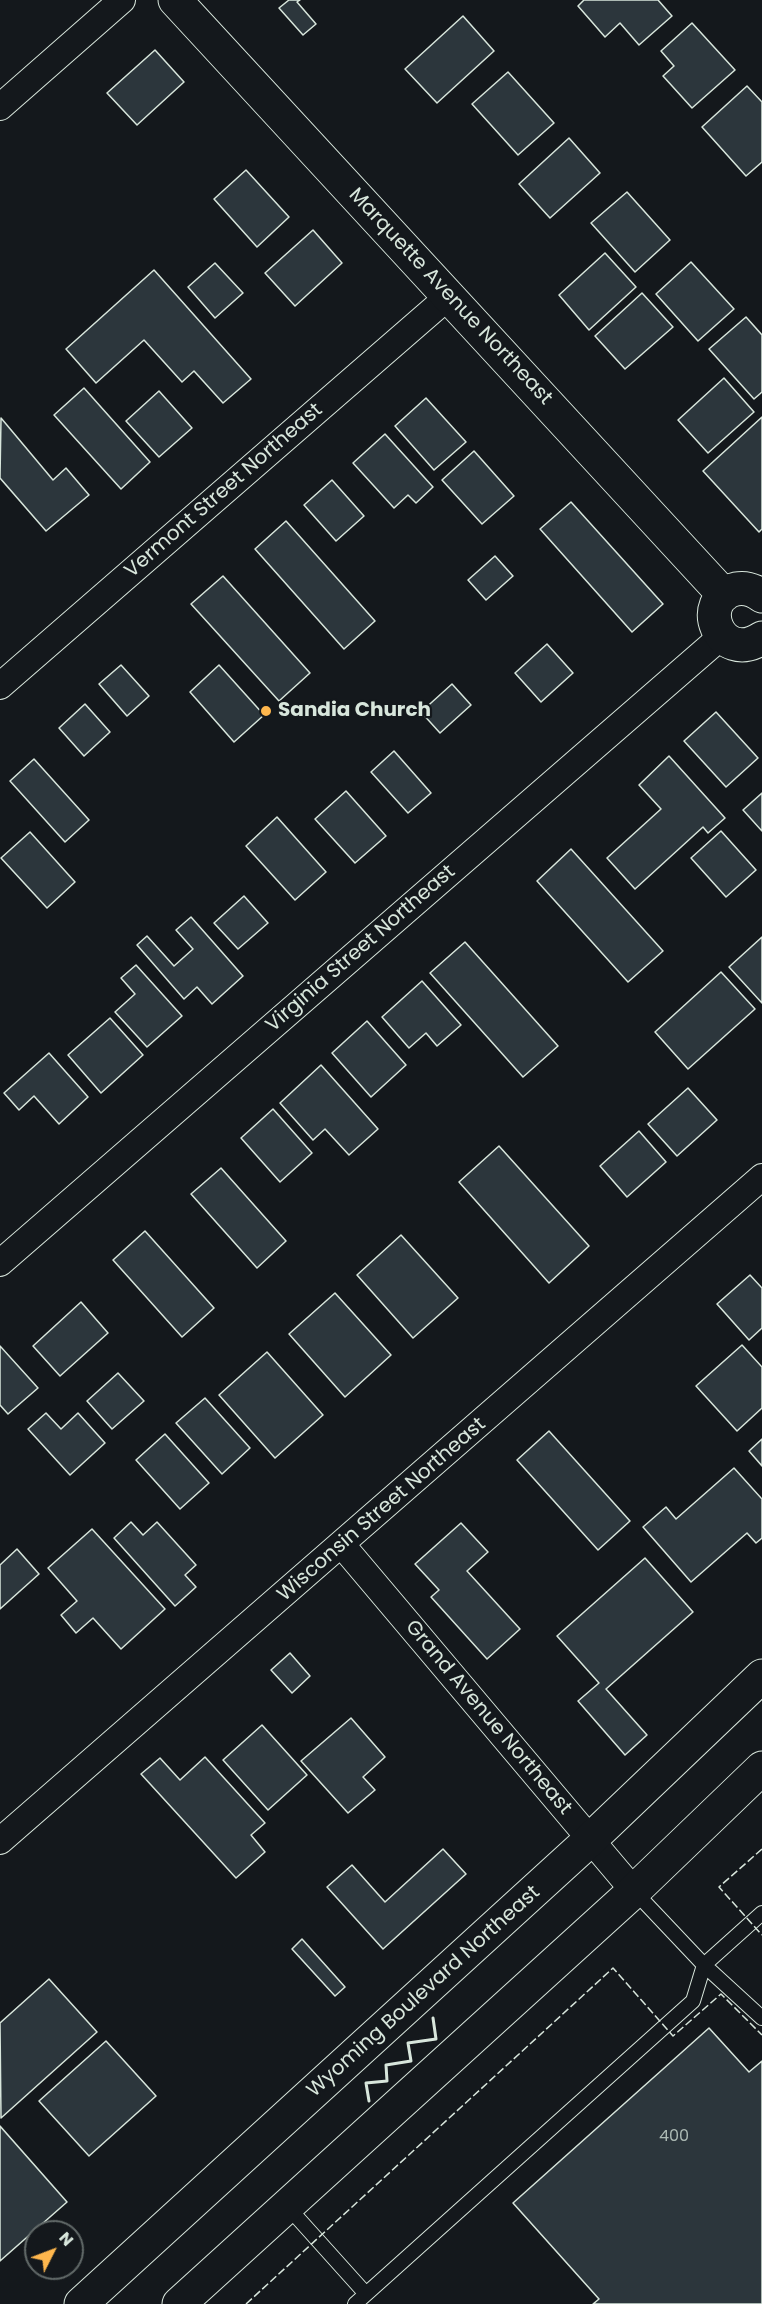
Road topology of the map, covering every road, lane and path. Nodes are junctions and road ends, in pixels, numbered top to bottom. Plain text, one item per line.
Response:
1 (122, 0) edge
2 (176, 0) edge
3 (0, 107) edge
4 (449, 296) junction
5 (724, 595) junction
6 (762, 596) edge
7 (722, 636) junction
8 (762, 638) edge
9 (0, 686) edge
10 (762, 1177) edge
11 (0, 1263) edge
12 (342, 1545) junction
13 (762, 1676) edge
14 (762, 1768) edge
15 (591, 1839) junction
16 (0, 1841) edge
17 (634, 1891) junction
18 (762, 1913) edge
19 (704, 1965) junction
20 (762, 2018) edge
21 (287, 2206) junction
22 (366, 2294) junction
23 (81, 2304) edge
24 (179, 2304) edge
25 (355, 2304) edge

1 - 3 street
2 - 4 main road, Marquette Avenue Northeast
4 - 5 main road, Marquette Avenue Northeast
4 - 9 street, Vermont Street Northeast
5 - 6 main road
5 - 7 main road
7 - 8 main road
7 - 11 street, Virginia Street Northeast
10 - 12 street, Wisconsin Street Northeast
12 - 15 street, Grand Avenue Northeast
12 - 16 street, Wisconsin Street Northeast
13 - 15 main road, Wyoming Boulevard Northeast
14 - 17 main road
15 - 17 street, Grand Avenue Northeast
15 - 23 main road, Wyoming Boulevard Northeast
17 - 19 lane
17 - 21 main road
18 - 19 lane
19 - 20 lane
19 - 22 lane
21 - 22 lane
21 - 24 main road
22 - 25 lane

